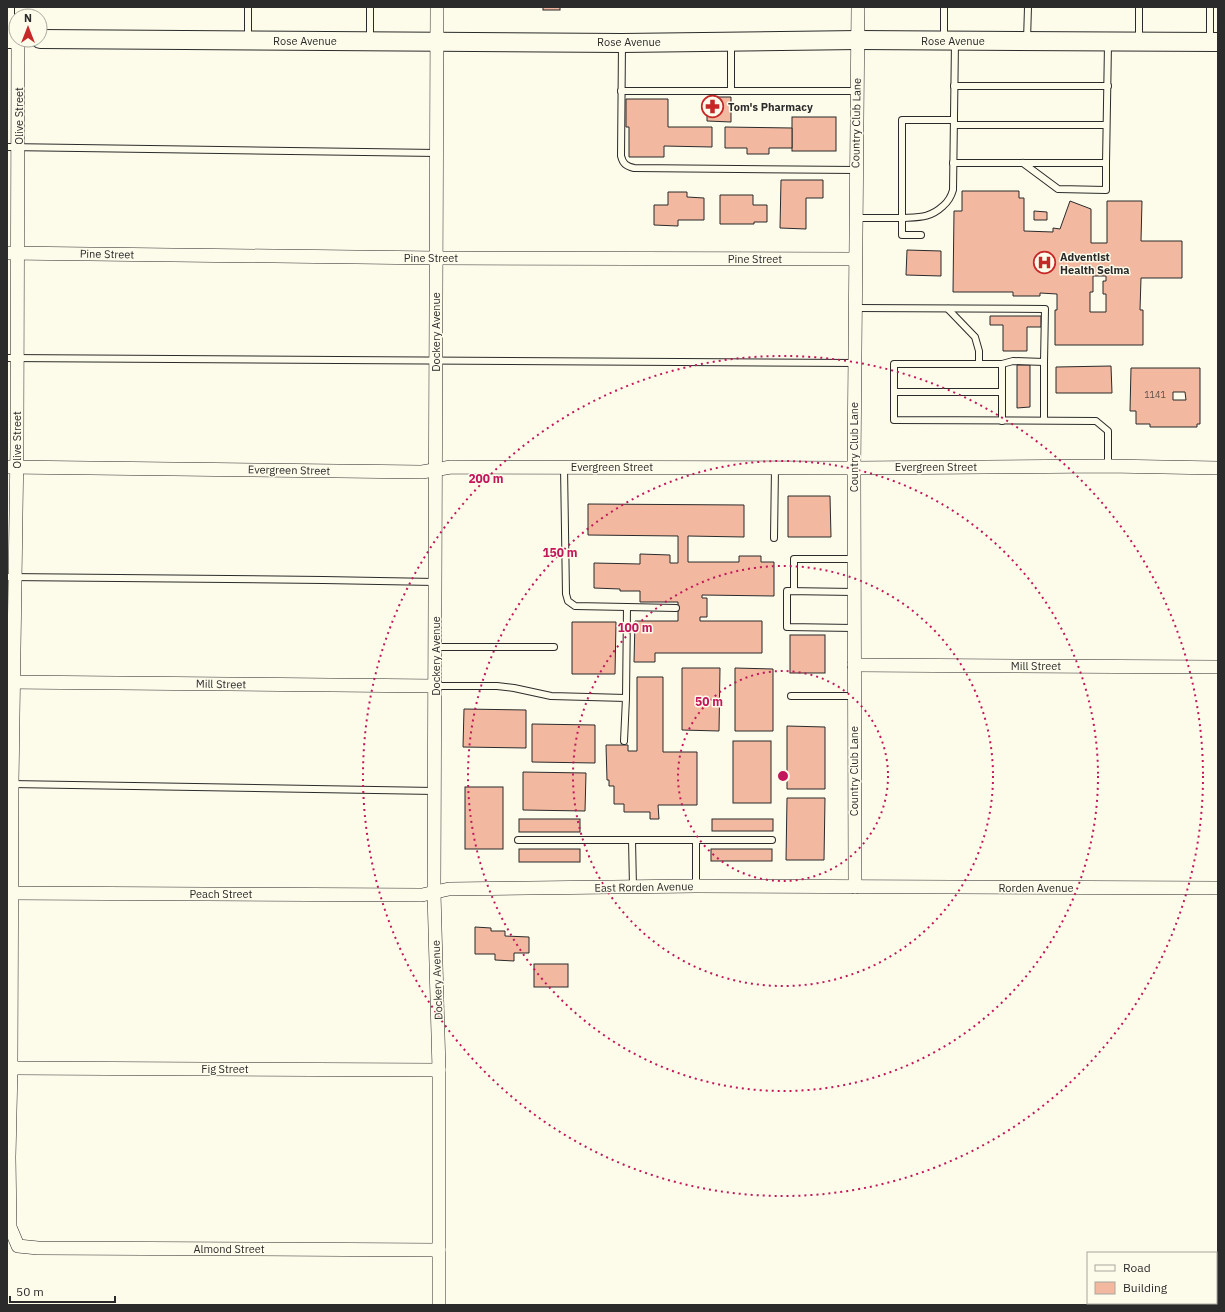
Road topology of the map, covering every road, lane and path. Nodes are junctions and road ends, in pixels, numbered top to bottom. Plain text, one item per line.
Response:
1 (248, 7) edge
2 (370, 7) edge
3 (437, 7) edge
4 (858, 7) edge
5 (944, 7) edge
6 (1028, 7) edge
7 (1139, 7) edge
8 (1210, 7) edge
9 (48, 39) edge
10 (858, 40) junction
11 (248, 41) junction
12 (949, 41) junction
13 (1027, 41) junction
14 (370, 42) junction
15 (438, 42) junction
16 (731, 42) junction
17 (1108, 42) junction
18 (1139, 42) junction
19 (1214, 42) edge
20 (622, 43) junction
21 (13, 48) edge
22 (954, 86) junction
23 (1108, 86) junction
24 (621, 91) junction
25 (731, 91) junction
26 (856, 91) junction
27 (954, 122) junction
28 (1106, 125) junction
29 (13, 147) edge
30 (437, 152) junction
31 (1022, 163) junction
32 (1106, 163) junction
33 (953, 164) junction
34 (856, 170) junction
35 (856, 218) junction
36 (902, 218) junction
37 (921, 235) dead end
38 (12, 253) edge
39 (436, 258) junction
40 (855, 259) junction
41 (855, 308) junction
42 (948, 309) junction
43 (12, 358) edge
44 (436, 361) junction
45 (1044, 362) junction
46 (855, 363) junction
47 (979, 364) junction
48 (1002, 364) junction
49 (894, 392) junction
50 (1002, 392) junction
51 (1044, 420) junction
52 (1002, 421) junction
53 (1108, 466) junction
54 (12, 467) edge
55 (564, 467) junction
56 (775, 468) junction
57 (854, 468) junction
58 (1218, 468) edge
59 (436, 469) junction
60 (774, 538) dead end
61 (854, 559) junction
62 (11, 578) edge
63 (436, 582) junction
64 (794, 591) junction
65 (854, 592) junction
66 (628, 607) junction
67 (676, 608) dead end
68 (854, 628) junction
69 (436, 647) junction
70 (554, 647) dead end
71 (854, 665) junction
72 (1218, 666) edge
73 (11, 682) edge
74 (436, 686) junction
75 (791, 696) dead end
76 (854, 696) junction
77 (626, 698) junction
78 (624, 741) dead end
79 (10, 784) edge
80 (435, 791) junction
81 (518, 840) dead end
82 (632, 840) junction
83 (772, 840) dead end
84 (696, 841) junction
85 (696, 886) junction
86 (633, 887) junction
87 (854, 887) junction
88 (1218, 888) edge
89 (434, 892) junction
90 (10, 893) edge
91 (11, 1068) junction
92 (439, 1070) junction
93 (8, 1157) edge
94 (18, 1246) joint
95 (439, 1250) junction
96 (439, 1305) edge

1 - 11 lane
2 - 14 lane
3 - 15 street, Dockery Avenue
4 - 10 street, Country Club Lane
5 - 12 lane
6 - 13 lane
7 - 18 lane
8 - 19 lane
9 - 11 street, Rose Avenue
10 - 12 street, Rose Avenue
10 - 16 street, Rose Avenue
10 - 26 street, Country Club Lane
11 - 14 street, Rose Avenue
12 - 13 street, Rose Avenue
12 - 22 lane
13 - 17 street, Rose Avenue
14 - 15 street, Rose Avenue
15 - 20 street, Rose Avenue
15 - 30 street, Dockery Avenue
16 - 20 street, Rose Avenue
16 - 25 lane
17 - 18 street, Rose Avenue
17 - 23 lane
18 - 19 street, Rose Avenue
20 - 24 lane
21 - 29 street, Olive Street
22 - 23 lane
22 - 27 lane
23 - 28 lane
24 - 25 lane
24 - 34 lane
25 - 26 lane
26 - 34 street, Country Club Lane
27 - 28 lane
27 - 33 lane
27 - 36 lane
28 - 32 lane
29 - 30 lane
29 - 38 street, Olive Street
30 - 39 street, Dockery Avenue
31 - 32 lane
31 - 32 lane
31 - 33 lane
33 - 36 lane
34 - 35 street, Country Club Lane
35 - 36 lane
35 - 40 street, Country Club Lane
36 - 37 lane
38 - 39 street, Pine Street
38 - 43 street, Olive Street
39 - 40 street, Pine Street
39 - 44 street, Dockery Avenue
40 - 41 street, Country Club Lane
41 - 42 lane
41 - 46 street, Country Club Lane
42 - 45 lane
42 - 47 lane
43 - 44 lane
43 - 54 street, Olive Street
44 - 46 lane
44 - 59 street, Dockery Avenue
45 - 48 lane
45 - 51 lane
46 - 57 street, Country Club Lane
47 - 48 lane
47 - 49 lane
48 - 50 lane
49 - 50 lane
49 - 52 lane
50 - 52 lane
51 - 52 lane
51 - 53 lane
53 - 57 street, Evergreen Street
53 - 58 street, Evergreen Street
54 - 59 street, Evergreen Street
54 - 62 street, Olive Street
55 - 56 street, Evergreen Street
55 - 59 street, Evergreen Street
55 - 66 lane
56 - 57 street, Evergreen Street
56 - 60 lane
57 - 61 street, Country Club Lane
59 - 63 street, Dockery Avenue
61 - 64 lane
61 - 65 street, Country Club Lane
62 - 63 lane
62 - 73 street, Olive Street
63 - 69 street, Dockery Avenue
64 - 65 lane
64 - 68 lane
65 - 68 street, Country Club Lane
66 - 67 lane
66 - 77 lane
68 - 71 street, Country Club Lane
69 - 70 lane
69 - 74 street, Dockery Avenue
71 - 72 street, Mill Street
71 - 76 street, Country Club Lane
73 - 74 street, Mill Street
73 - 79 street, Olive Street
74 - 77 lane
74 - 80 street, Dockery Avenue
75 - 76 lane
76 - 87 street, Country Club Lane
77 - 78 lane
79 - 80 lane
79 - 90 street, Olive Street
80 - 89 street, Dockery Avenue
81 - 82 lane
82 - 84 lane
82 - 86 lane
83 - 84 lane
84 - 85 lane
85 - 86 street, East Rorden Avenue
85 - 87 street, East Rorden Avenue
86 - 89 street, East Rorden Avenue
87 - 88 street, Rorden Avenue
89 - 90 street, Peach Street
89 - 92 street, Dockery Avenue
90 - 91 street, Olive Street
91 - 92 street, Fig Street
91 - 93 street, Olive Street
92 - 95 street, Dockery Avenue
93 - 94 street, Olive Street
94 - 95 street, Almond Street
95 - 96 street, Dockery Avenue

